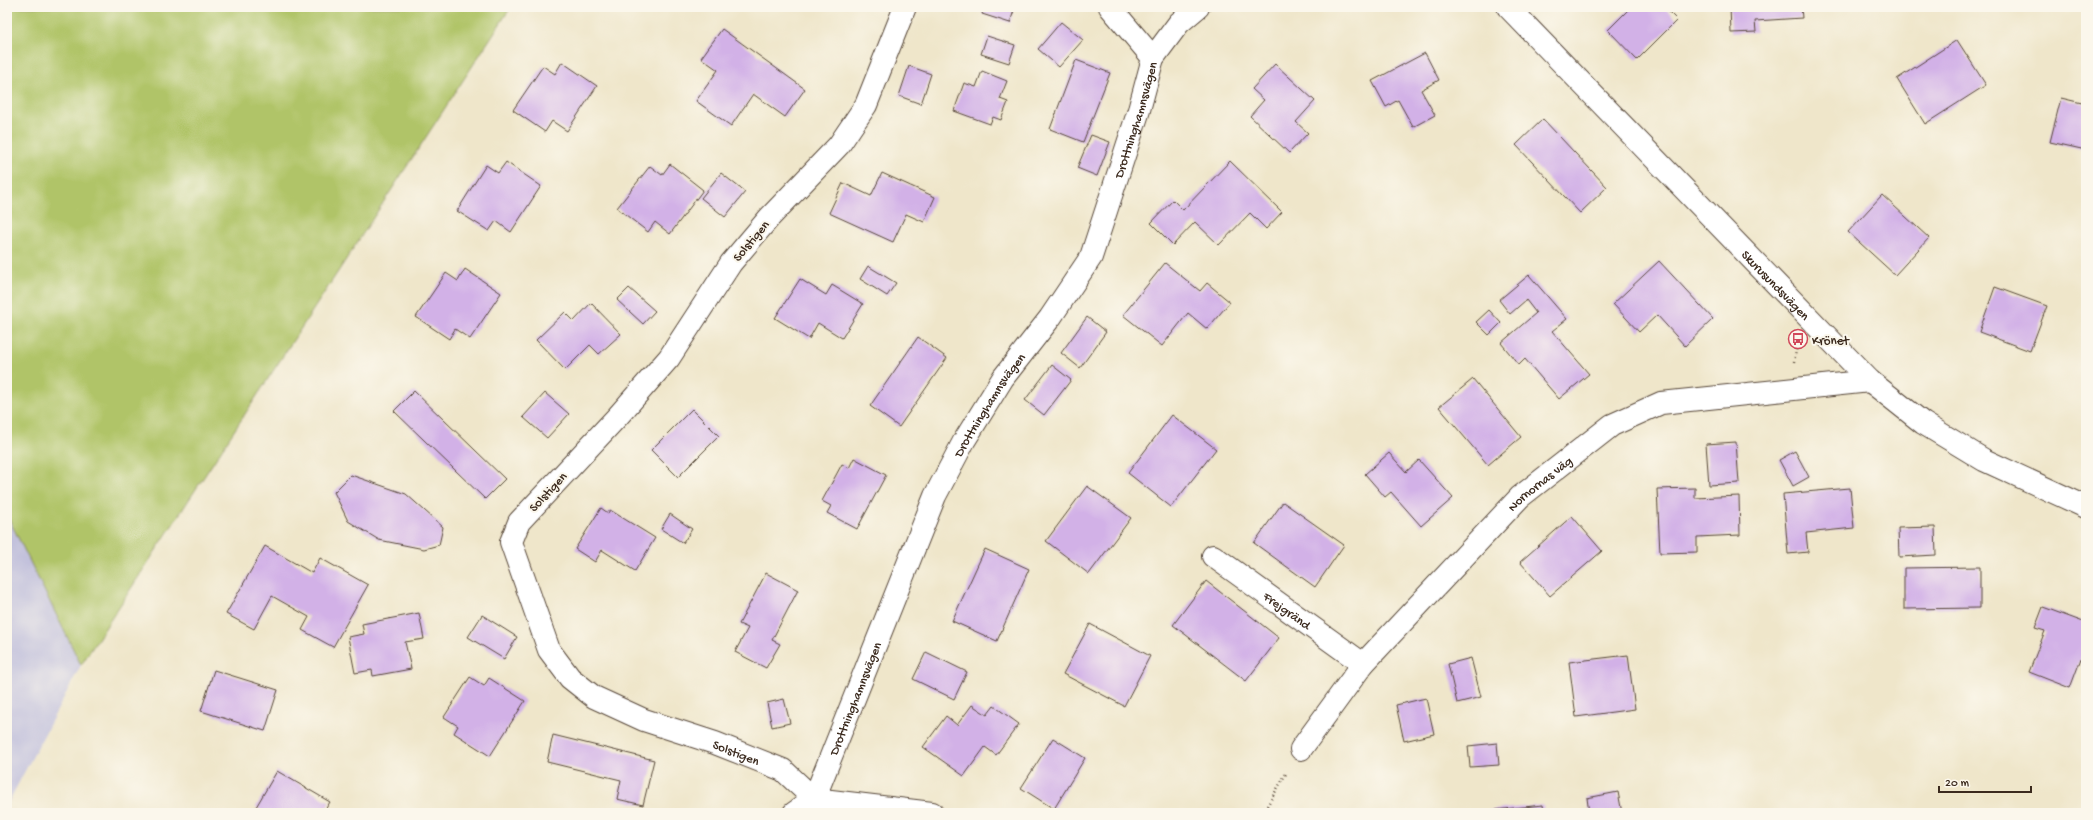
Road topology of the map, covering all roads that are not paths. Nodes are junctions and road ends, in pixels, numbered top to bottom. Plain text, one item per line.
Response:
1 (905, 7) edge
2 (1110, 7) edge
3 (1198, 7) edge
4 (1508, 7) edge
5 (1153, 58) junction
6 (1870, 381) junction
7 (2086, 507) edge
8 (1213, 556) dead end
9 (1363, 664) junction
10 (1301, 749) road end
11 (814, 799) junction
12 (794, 813) edge
13 (932, 813) edge

1 - 11 street, Solstigen
2 - 5 street
3 - 5 street, Drottninghamnsvägen
4 - 6 street, Skurusundsvägen
5 - 11 street, Drottninghamnsvägen
6 - 7 street, Skurusundsvägen
6 - 9 street, Nornornas väg
8 - 9 street, Frejgränd
9 - 10 street, Nornornas väg
11 - 12 street
11 - 13 street

